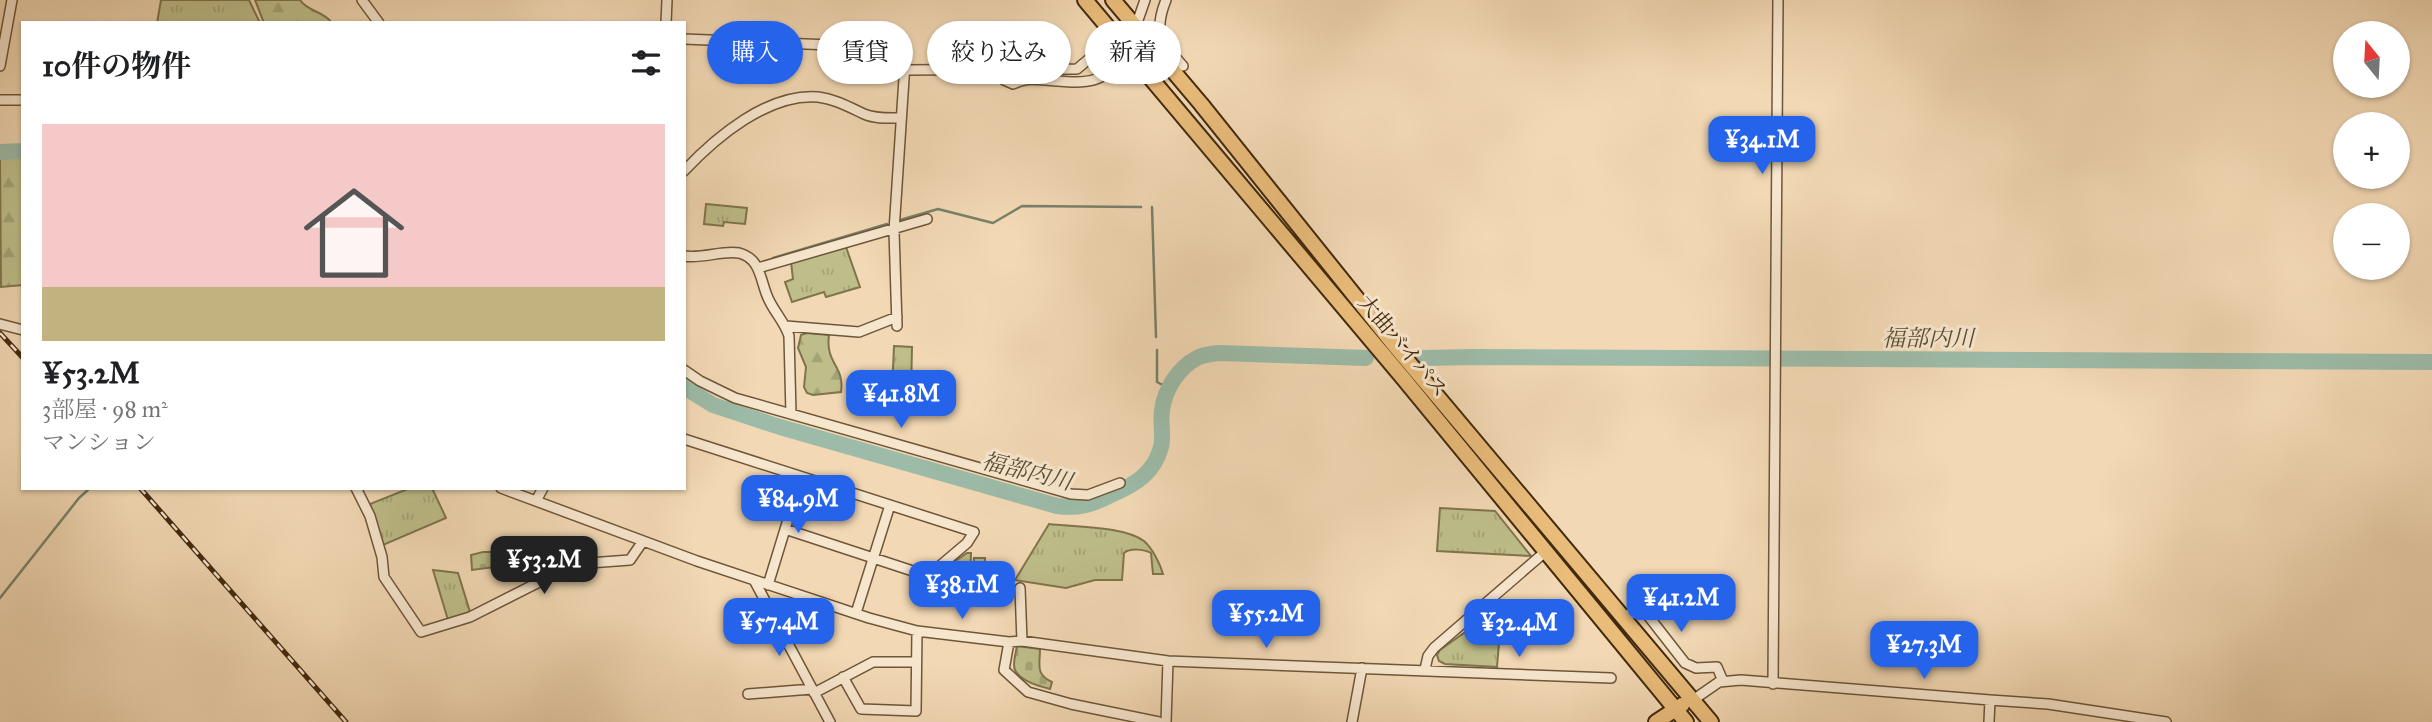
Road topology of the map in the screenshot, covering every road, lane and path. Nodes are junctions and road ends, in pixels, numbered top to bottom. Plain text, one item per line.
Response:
1 (12, 0) edge
2 (362, 0) edge
3 (667, 0) edge
4 (1085, 0) edge
5 (1113, 0) edge
6 (1145, 0) edge
7 (1166, 0) edge
8 (1778, 0) edge
9 (1138, 20) tunnel mouth
10 (378, 21) edge
11 (666, 21) edge
12 (1102, 21) edge
13 (1131, 21) edge
14 (1159, 21) edge
15 (686, 40) edge
16 (817, 45) edge
17 (0, 66) edge
18 (1181, 82) edge
19 (904, 84) edge
20 (1155, 84) edge
21 (0, 100) edge
22 (21, 100) edge
23 (901, 118) junction
24 (686, 169) edge
25 (927, 219) dead end
26 (894, 228) junction
27 (686, 256) edge
28 (758, 268) junction
29 (0, 324) edge
30 (786, 327) junction
31 (21, 329) edge
32 (686, 371) edge
33 (791, 414) junction
34 (686, 440) edge
35 (801, 477) junction
36 (1120, 483) dead end
37 (357, 490) edge
38 (506, 490) edge
39 (542, 490) edge
40 (536, 501) junction
41 (890, 505) junction
42 (785, 529) junction
43 (643, 541) junction
44 (1545, 552) junction
45 (873, 558) junction
46 (754, 580) junction
47 (768, 584) junction
48 (1020, 588) dead end
49 (856, 613) junction
50 (1624, 616) junction
51 (918, 631) junction
52 (1022, 640) junction
53 (1009, 642) junction
54 (1168, 661) junction
55 (916, 662) junction
56 (1362, 668) junction
57 (1425, 669) junction
58 (843, 677) junction
59 (1611, 678) dead end
60 (1723, 681) junction
61 (1773, 684) junction
62 (813, 691) junction
63 (748, 694) dead end
64 (1693, 700) junction
65 (1990, 700) junction
66 (1681, 718) edge
67 (830, 722) edge
68 (1159, 722) edge
69 (1166, 722) edge
70 (1352, 722) edge
71 (1656, 722) edge
72 (1712, 722) edge
73 (1989, 722) edge
74 (2166, 722) edge

1 - 17 street
2 - 10 street
3 - 11 street
4 - 12 highway, 大曲バイパス
5 - 13 highway, 大曲バイパス
6 - 9 street
7 - 14 street
8 - 61 street
15 - 16 street
18 - 50 highway, 大曲バイパス
19 - 23 street
20 - 44 highway, 大曲バイパス
21 - 22 street
23 - 24 street
23 - 26 street
25 - 26 street
26 - 28 street
26 - 30 street
27 - 28 street
28 - 30 street
29 - 31 street
30 - 33 street
32 - 33 street
33 - 36 street
34 - 35 street
35 - 41 street
35 - 42 street
37 - 43 street
38 - 40 street
39 - 40 street
40 - 43 street
41 - 45 street
41 - 45 street
42 - 45 street
42 - 47 street
43 - 46 street
44 - 57 street
44 - 66 highway, 大曲バイパス
45 - 49 street
46 - 47 street
46 - 62 street
47 - 49 street
48 - 52 street
49 - 51 street
50 - 60 street
50 - 64 highway, 大曲バイパス
51 - 53 street
51 - 55 street
52 - 53 street
52 - 54 street
53 - 68 street
54 - 56 street
54 - 69 street
55 - 58 street
55 - 58 street
56 - 57 street
56 - 70 street
57 - 59 street
58 - 62 street
60 - 61 street
60 - 64 street
61 - 65 street
62 - 63 street
62 - 67 street
64 - 66 highway
64 - 72 highway, 大曲バイパス
65 - 73 street
65 - 74 street
66 - 71 highway

